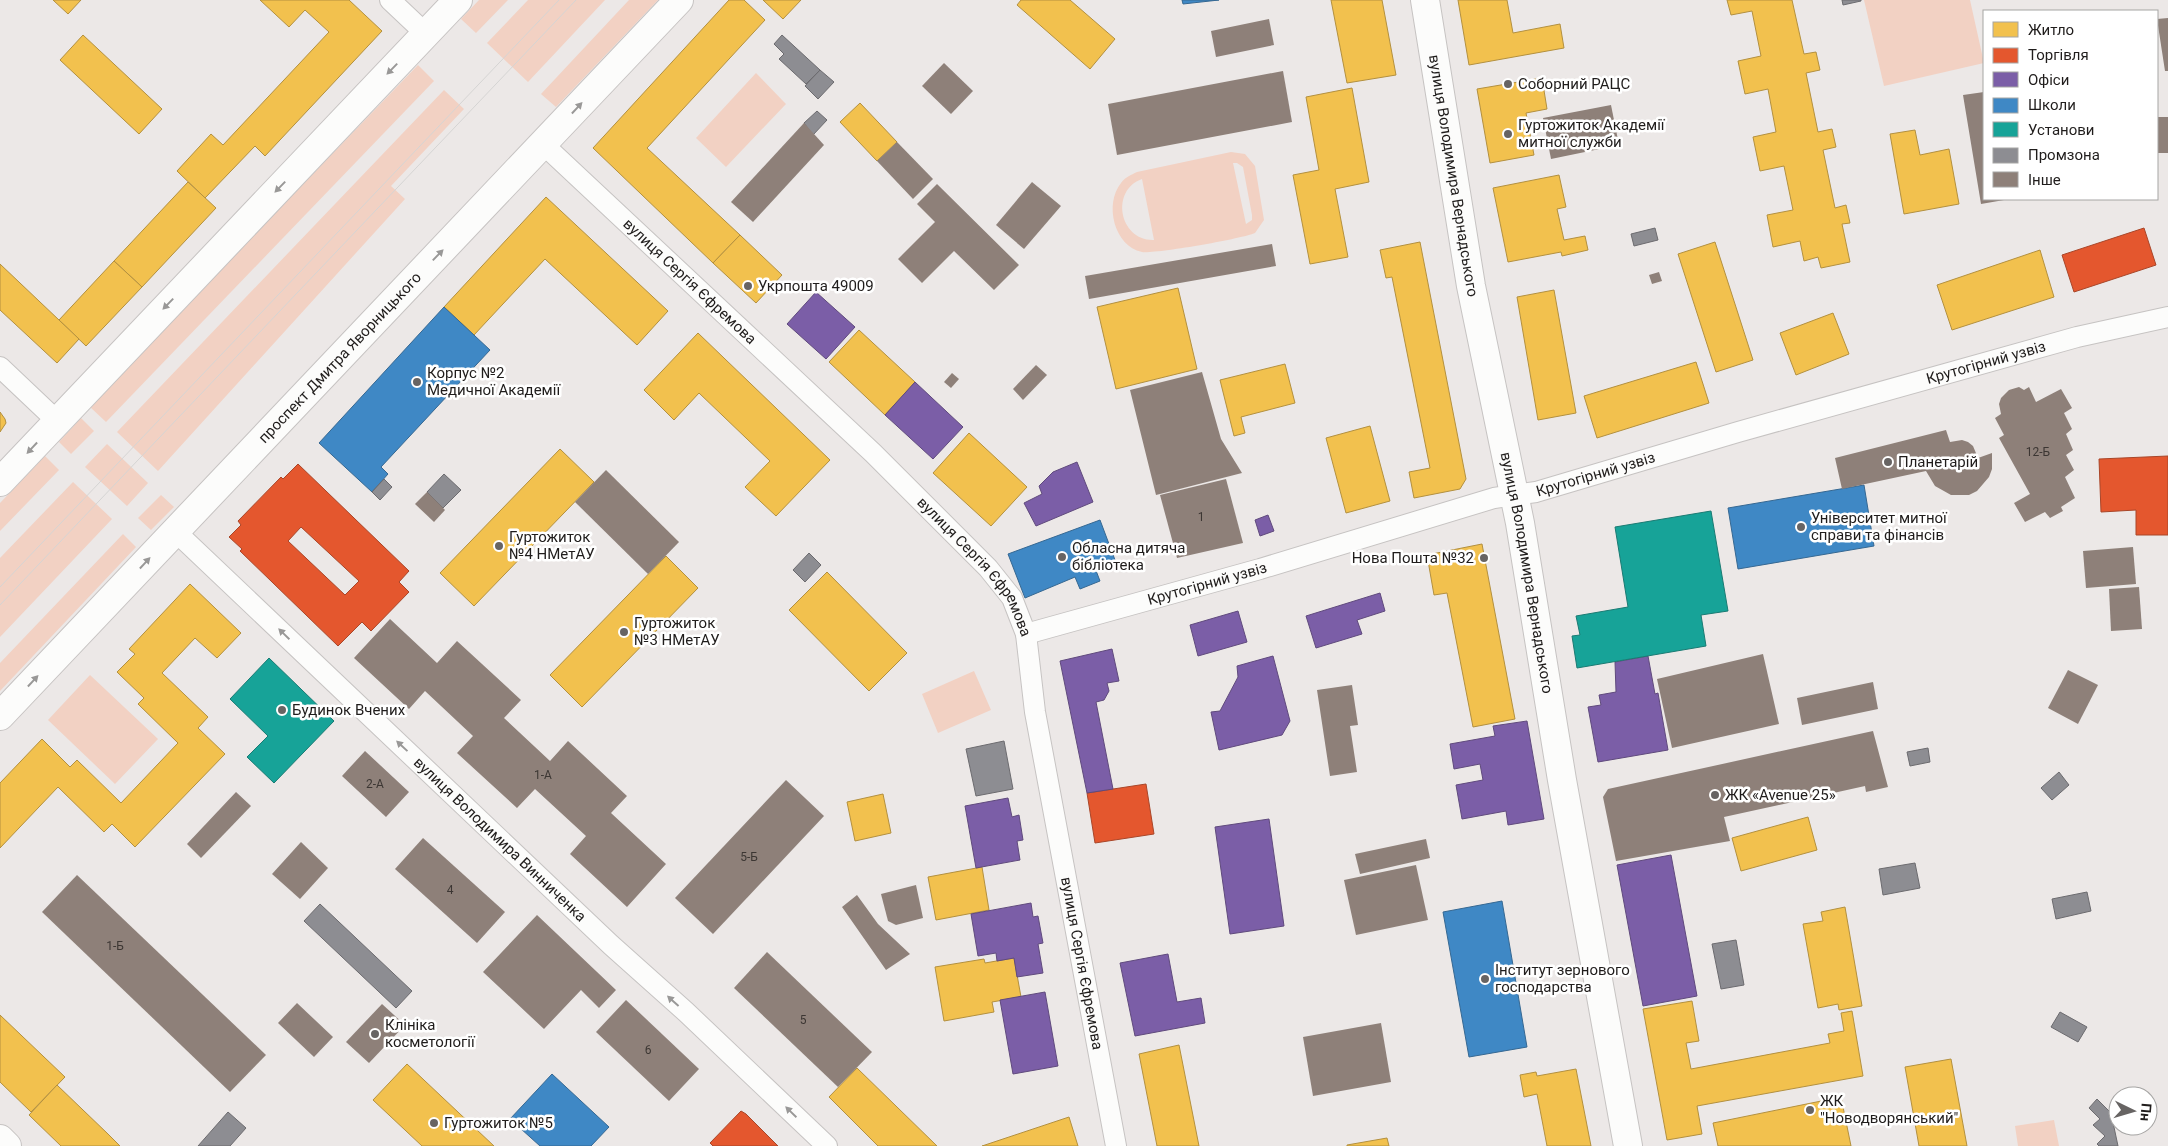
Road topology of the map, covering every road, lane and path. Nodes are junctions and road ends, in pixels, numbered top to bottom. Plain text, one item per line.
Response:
1 (390, 0) edge
2 (458, 0) edge
3 (679, 0) edge
4 (1425, 0) edge
5 (426, 34) junction
6 (543, 144) junction
7 (2168, 317) edge
8 (0, 367) edge
9 (57, 421) junction
10 (0, 482) edge
11 (1515, 495) junction
12 (175, 530) junction
13 (1026, 634) junction
14 (0, 716) edge
15 (0, 1139) edge
16 (7, 1146) edge
17 (827, 1146) edge
18 (1116, 1146) edge
19 (1628, 1146) edge

1 - 5 street
2 - 5 main road
6 -> 3 main road, проспект Дмитра Яворницького
4 - 11 main road, вулиця Володимира Вернадського
5 -> 9 main road
12 -> 6 main road, проспект Дмитра Яворницького
6 - 13 street, вулиця Сергія Єфремова
7 - 11 street, Крутогірний узвіз
8 - 9 street
9 -> 10 main road
11 - 13 street, Крутогірний узвіз
11 - 19 main road, вулиця Володимира Вернадського
14 -> 12 main road, проспект Дмитра Яворницького
17 -> 12 street, вулиця Володимира Винниченка
13 - 18 street, вулиця Сергія Єфремова
15 - 16 main road

